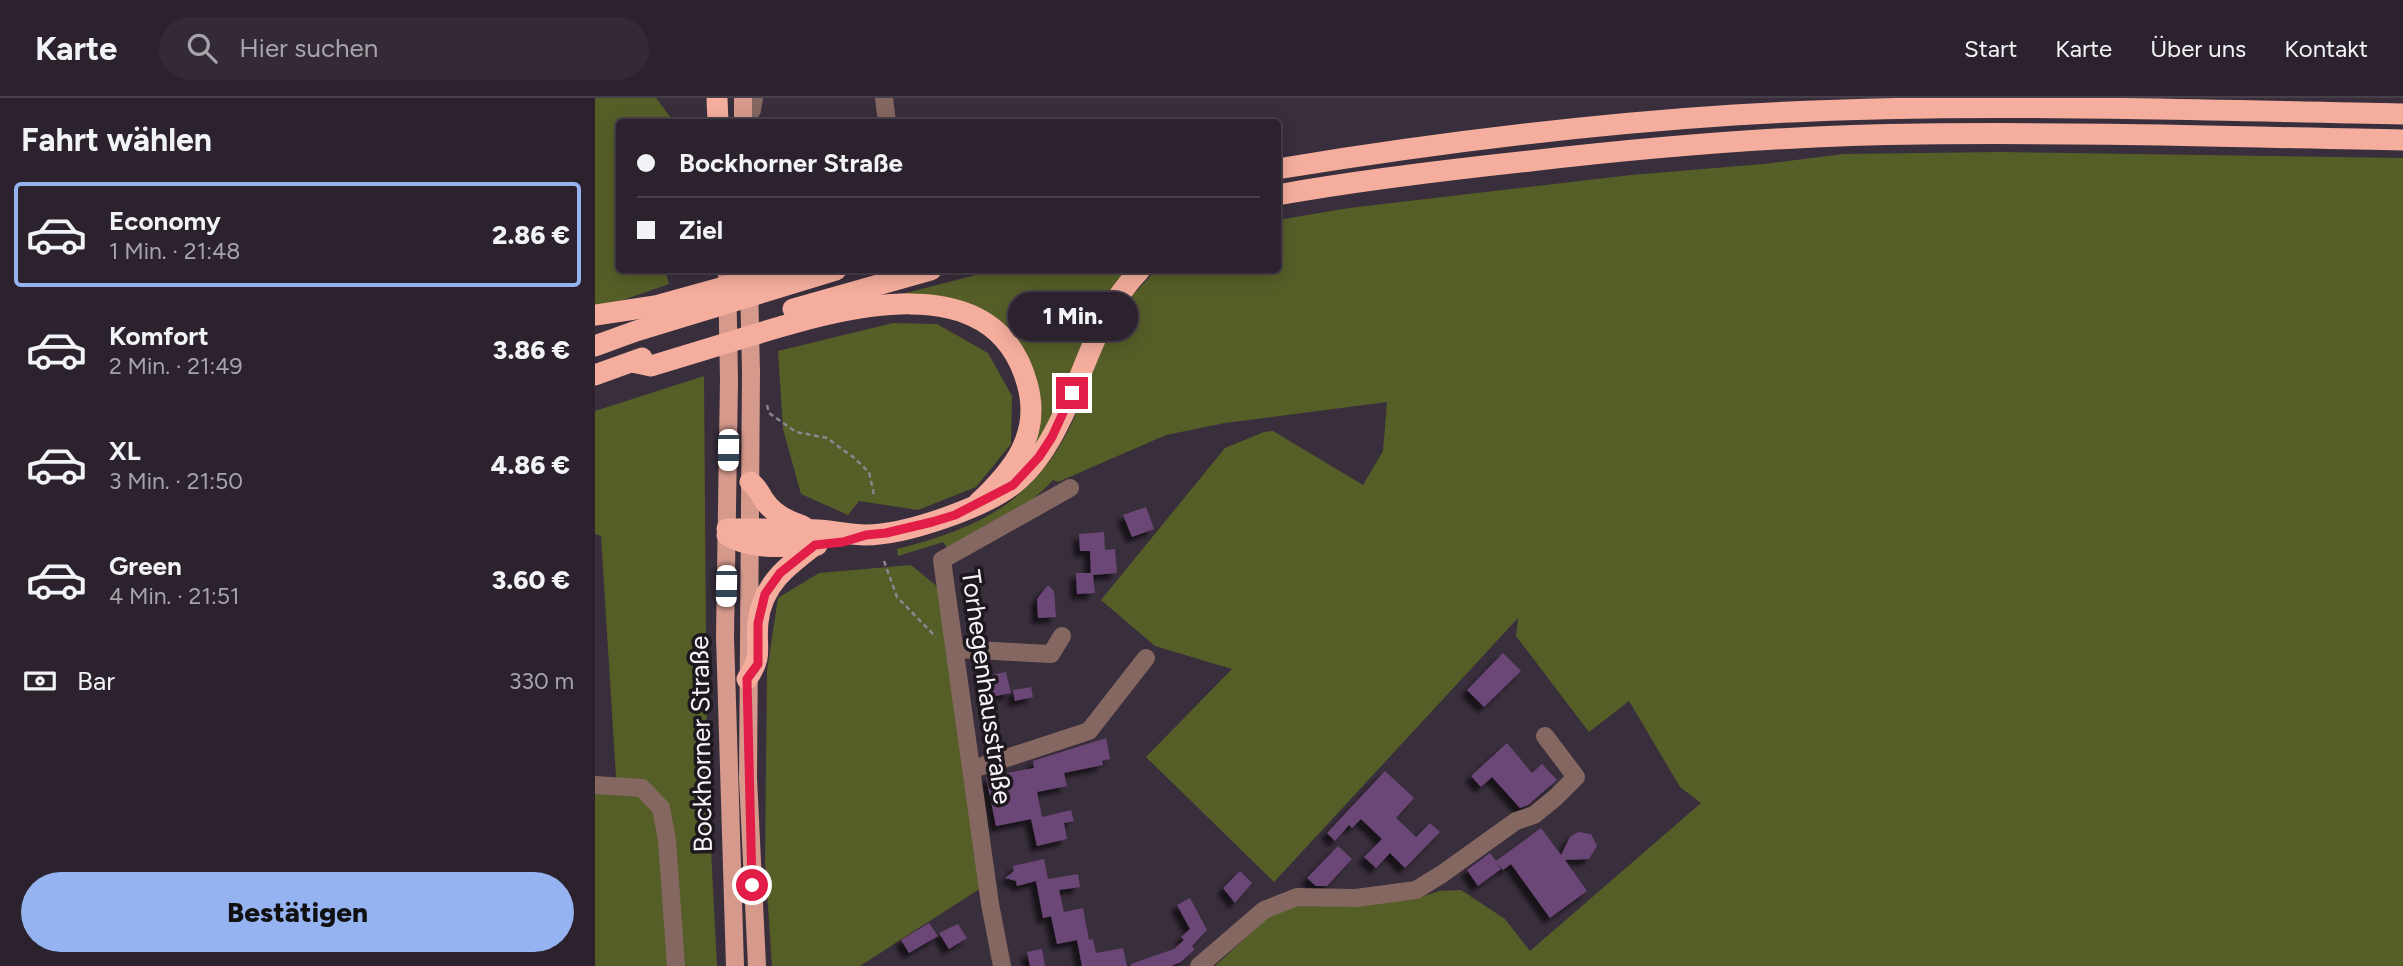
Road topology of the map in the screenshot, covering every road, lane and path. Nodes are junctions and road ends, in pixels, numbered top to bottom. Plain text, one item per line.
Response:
1 (717, 98) edge
2 (724, 98) edge
3 (743, 98) edge
4 (754, 98) edge
5 (884, 98) edge
6 (2403, 114) edge
7 (719, 119) edge
8 (725, 119) edge
9 (744, 119) edge
10 (746, 119) edge
11 (887, 119) edge
12 (2403, 140) edge
13 (1281, 168) edge
14 (1412, 174) junction
15 (1281, 194) edge
16 (1281, 207) edge
17 (727, 273) edge
18 (748, 273) edge
19 (774, 273) edge
20 (826, 273) edge
21 (920, 273) edge
22 (1137, 273) edge
23 (595, 315) edge
24 (595, 346) edge
25 (632, 362) junction
26 (595, 375) edge
27 (765, 397) dead end
28 (750, 482) junction
29 (1070, 488) dead end
30 (874, 495) dead end
31 (978, 503) junction
32 (727, 532) junction
33 (749, 537) junction
34 (816, 538) junction
35 (884, 561) dead end
36 (929, 630) dead end
37 (1062, 636) dead end
38 (956, 649) junction
39 (1146, 658) dead end
40 (747, 679) junction
41 (1545, 736) dead end
42 (973, 769) junction
43 (595, 785) edge
44 (675, 966) edge
45 (734, 966) edge
46 (757, 966) edge
47 (1002, 966) edge
48 (1199, 966) edge

1 - 7 highway
2 - 8 main road
3 - 9 main road
4 - 10 street
5 - 11 street
6 - 13 highway
12 - 14 highway
14 - 15 highway
14 - 16 highway
17 - 32 main road, Bockhorner Straße
18 - 28 main road, Bockhorner Straße
19 - 23 highway
20 - 24 highway
21 - 25 highway
22 - 31 highway
25 - 26 highway
25 - 31 highway
27 - 30 path
28 - 33 main road, Bockhorner Straße
28 - 34 highway
29 - 38 street, Torhegenhausstraße
31 - 34 highway
32 - 33 highway
32 - 45 main road, Bockhorner Straße
33 - 34 highway
33 - 40 main road, Bockhorner Straße
34 - 40 highway
35 - 36 path, Torhegenhausstraße
37 - 38 street
38 - 42 street, Torhegenhausstraße
39 - 42 street
40 - 46 main road, Bockhorner Straße
41 - 48 street
42 - 47 street, Torhegenhausstraße
43 - 44 street

